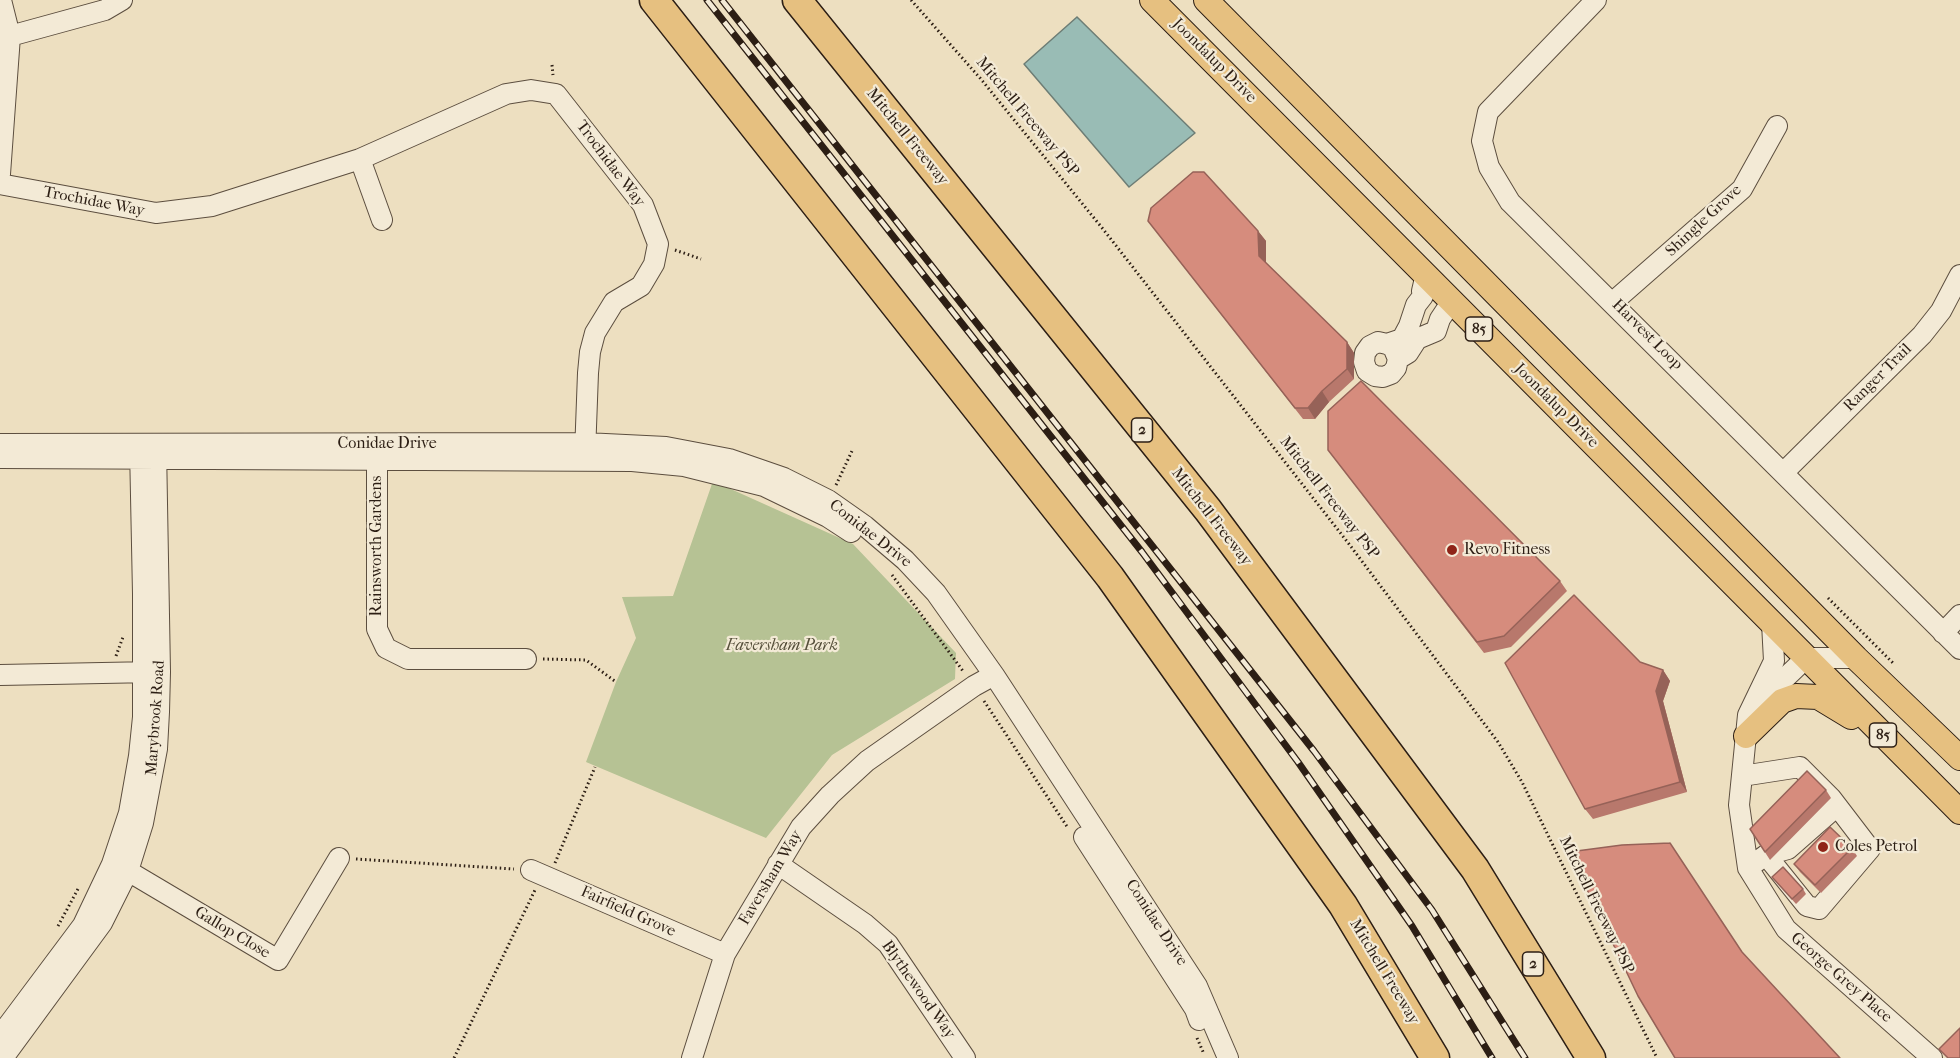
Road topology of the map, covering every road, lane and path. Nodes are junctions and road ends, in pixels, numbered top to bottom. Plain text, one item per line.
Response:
1 (1, 0) edge
2 (122, 0) edge
3 (654, 0) edge
4 (797, 0) edge
5 (911, 0) edge
6 (1152, 0) edge
7 (1206, 0) edge
8 (1596, 0) edge
9 (10, 36) junction
10 (1777, 126) dead end
11 (360, 159) junction
12 (0, 174) edge
13 (0, 184) edge
14 (382, 220) dead end
15 (1433, 230) junction
16 (658, 244) junction
17 (701, 259) dead end
18 (1426, 274) junction
19 (1960, 275) edge
20 (1452, 301) junction
21 (1613, 302) junction
22 (0, 444) edge
23 (149, 452) junction
24 (377, 452) junction
25 (585, 452) junction
26 (852, 452) dead end
27 (0, 459) edge
28 (1784, 472) junction
29 (828, 500) junction
30 (890, 573) dead end
31 (1960, 615) edge
32 (1772, 623) junction
33 (123, 631) dead end
34 (1943, 633) junction
35 (1960, 649) edge
36 (1806, 658) junction
37 (1856, 658) junction
38 (526, 659) joint
39 (151, 672) junction
40 (113, 673) junction
41 (0, 675) edge
42 (984, 681) junction
43 (616, 682) dead end
44 (1747, 725) junction
45 (1882, 734) junction
46 (1960, 758) edge
47 (595, 768) dead end
48 (1742, 776) junction
49 (1837, 806) junction
50 (1960, 812) edge
51 (1072, 834) dead end
52 (1766, 855) junction
53 (339, 858) joint
54 (778, 864) junction
55 (120, 868) junction
56 (1748, 868) junction
57 (541, 874) junction
58 (79, 887) dead end
59 (54, 933) dead end
60 (725, 954) junction
61 (1194, 1030) dead end
62 (0, 1036) edge
63 (3, 1058) edge
64 (454, 1058) edge
65 (692, 1058) edge
66 (965, 1058) edge
67 (1206, 1058) edge
68 (1216, 1058) edge
69 (1228, 1058) edge
70 (1435, 1058) edge
71 (1591, 1058) edge
72 (1657, 1058) edge
73 (1932, 1058) edge

1 - 9 street
2 - 9 street
3 - 70 highway, Mitchell Freeway
4 - 71 highway, Mitchell Freeway / 2
5 - 72 path, Mitchell Freeway PSP
6 - 18 main road, Joondalup Drive / 85
7 - 15 main road, 85
8 - 21 street, Harvest Loop
9 - 12 street
10 - 21 street, Shingle Grove
11 - 13 street, Trochidae Way
11 - 14 street
11 - 16 street, Trochidae Way
15 - 20 main road
15 - 37 main road, 85
16 - 17 path
16 - 25 street
18 - 20 main road, Joondalup Drive / 85
18 - 20 street
19 - 28 street, Ranger Trail
20 - 32 main road, Joondalup Drive / 85
21 - 28 street, Harvest Loop
22 - 23 street, Conidae Drive
23 - 24 street, Conidae Drive
23 - 27 street, Conidae Drive
23 - 39 street, Marybrook Road
24 - 25 street, Conidae Drive
24 - 38 street, Rainsworth Gardens
25 - 29 street, Conidae Drive
25 - 42 street, Conidae Drive
26 - 29 path
28 - 34 street, Harvest Loop
29 - 42 street, Conidae Drive
30 - 42 path
31 - 34 street
32 - 36 main road, Joondalup Drive / 85
32 - 44 street, George Grey Place
33 - 40 path
34 - 35 street, Harvest Loop
36 - 37 street
36 - 44 street
36 - 45 main road, Joondalup Drive / 85
37 - 46 main road, 85
38 - 43 path
39 - 40 street
39 - 55 street, Marybrook Road
40 - 41 street
42 - 51 path
42 - 54 street, Faversham Way
42 - 68 street, Conidae Drive
42 - 69 street, Conidae Drive
44 - 45 main road
44 - 48 street, George Grey Place
45 - 50 main road, Joondalup Drive / 85
47 - 57 path
48 - 49 street
48 - 56 street, George Grey Place
49 - 52 street
49 - 52 street
52 - 56 street
53 - 55 street, Gallop Close
53 - 57 path
54 - 60 street, Faversham Way
54 - 66 street, Blythewood Way
55 - 62 street, Marybrook Road
55 - 63 street, Marybrook Road
56 - 73 street, George Grey Place
57 - 60 street, Fairfield Grove
57 - 64 path
58 - 59 path
60 - 65 street, Faversham Way
61 - 67 path

